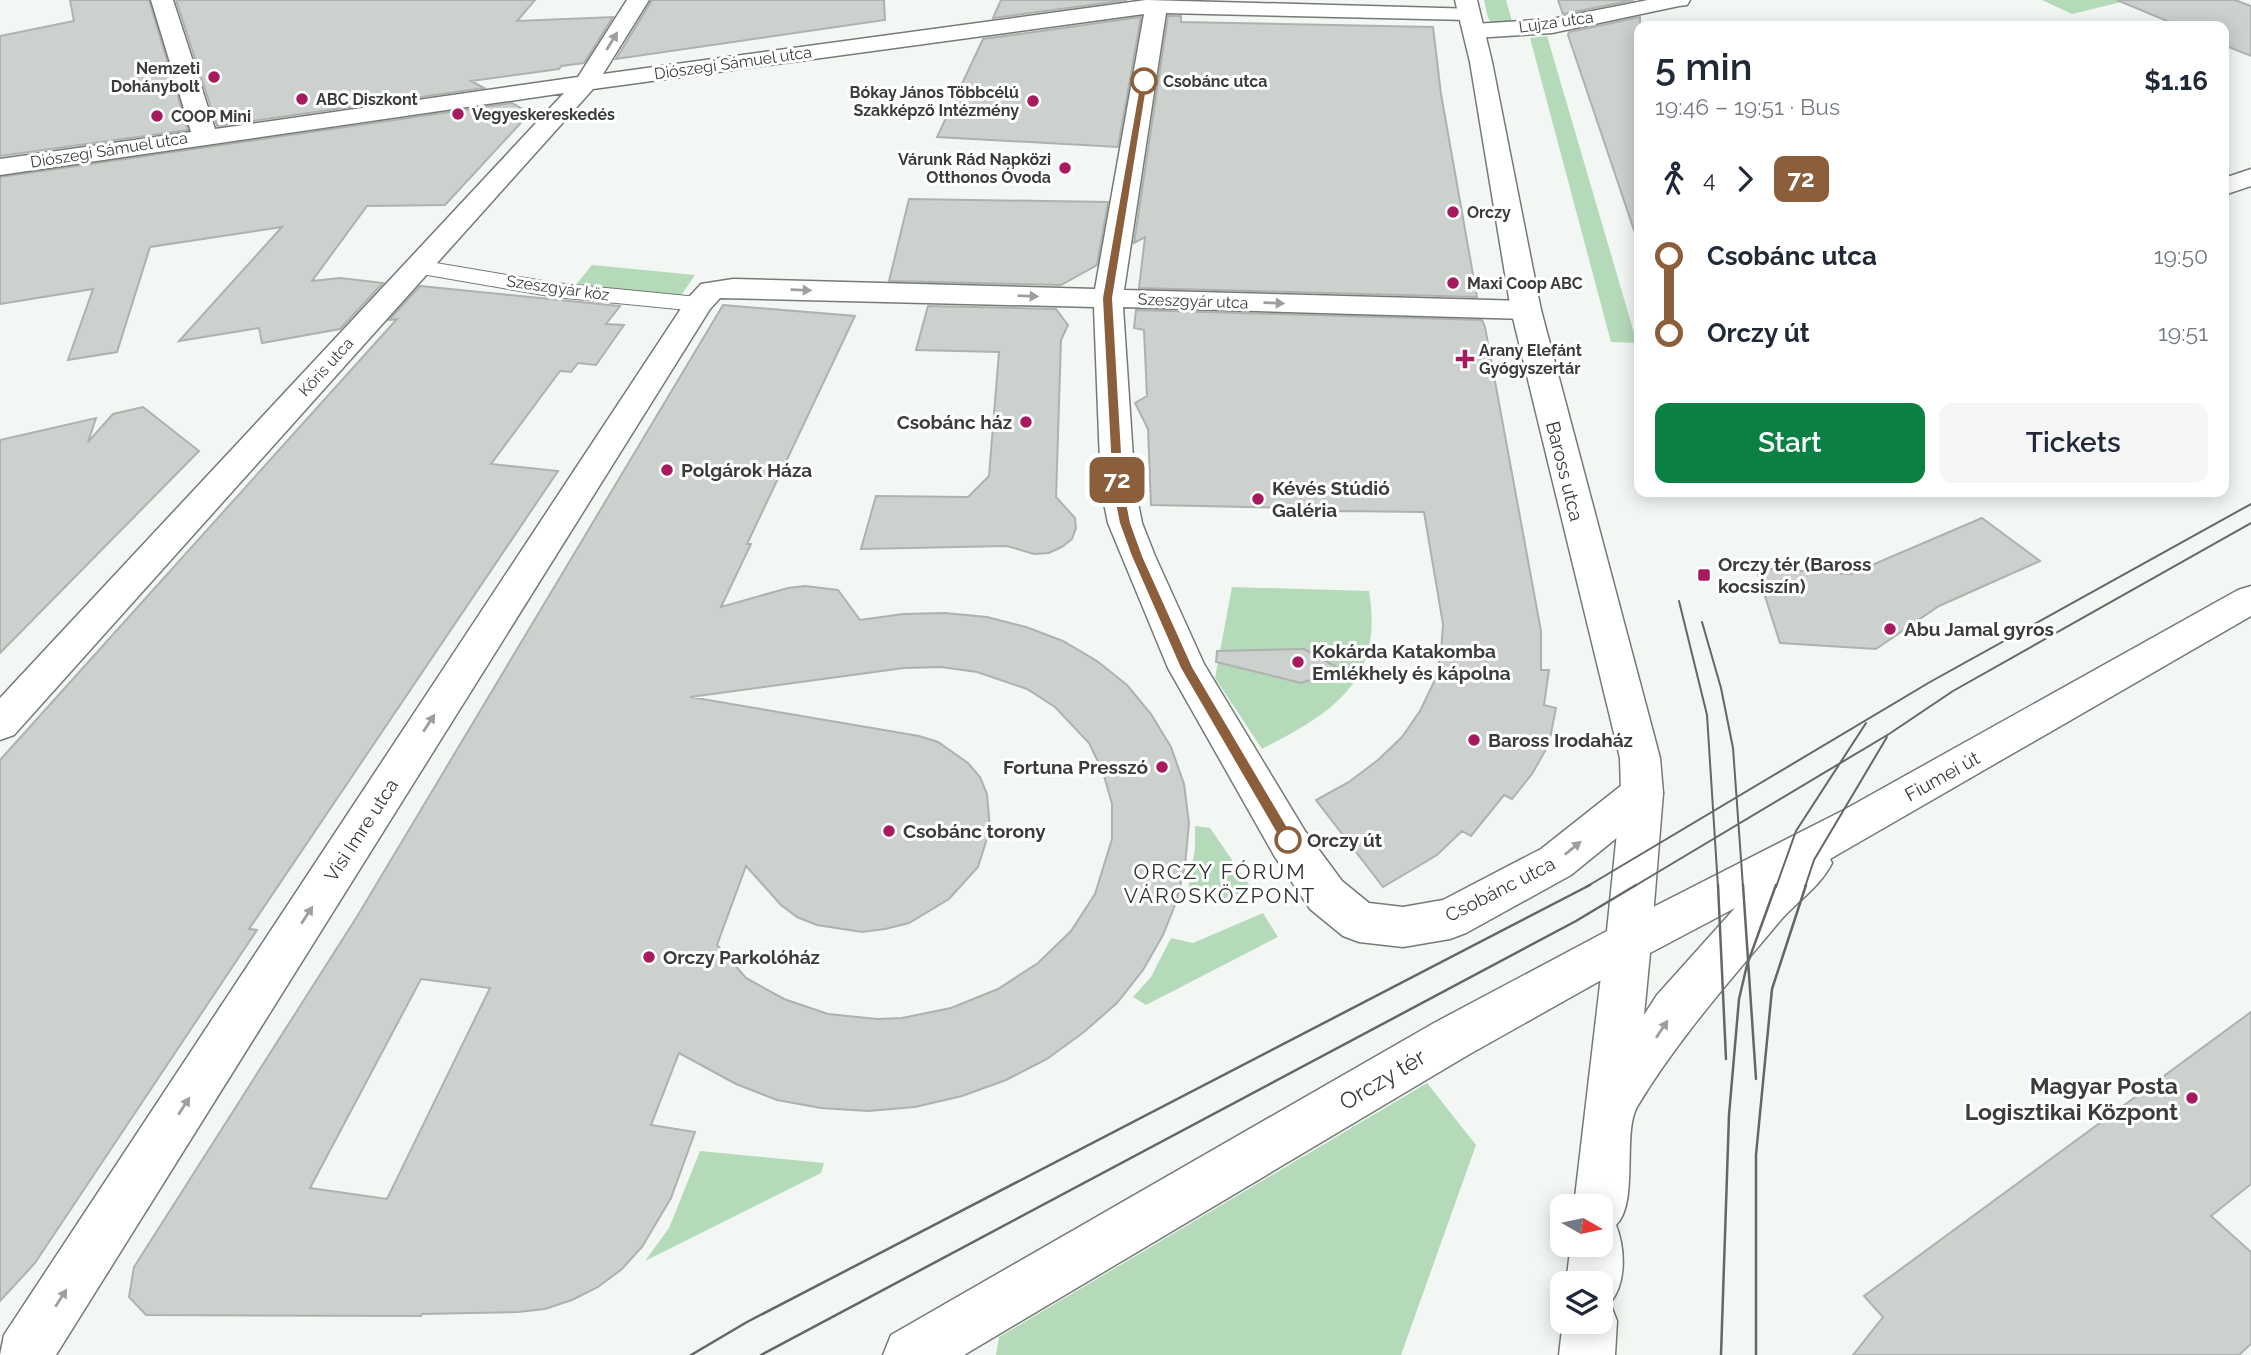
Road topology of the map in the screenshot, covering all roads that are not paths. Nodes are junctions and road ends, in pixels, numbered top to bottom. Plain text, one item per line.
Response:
1 (162, 0) edge
2 (638, 0) edge
3 (1679, 0) edge
4 (1157, 3) edge
5 (1470, 15) edge
6 (586, 83) junction
7 (205, 136) junction
8 (0, 167) edge
9 (2251, 177) edge
10 (2229, 185) edge
11 (418, 267) junction
12 (1108, 298) junction
13 (698, 304) junction
14 (1526, 310) junction
15 (2251, 599) edge
16 (0, 723) edge
17 (1642, 793) junction
18 (1857, 824) junction
19 (1628, 942) junction
20 (1609, 1106) junction
21 (1601, 1194) edge
22 (1589, 1334) edge
23 (24, 1355) edge
24 (911, 1355) edge
25 (1587, 1355) edge

1 - 7 street
6 -> 2 street, Kőris utca
3 - 5 street, Lujza utca
4 - 5 street, Diószegi Sámuel utca
4 - 6 street, Diószegi Sámuel utca
4 - 12 street, Csobánc utca
5 - 14 street, Baross utca
6 - 7 street, Diószegi Sámuel utca
6 - 11 street, Kőris utca
7 - 8 street, Diószegi Sámuel utca
9 - 10 street
11 - 13 street, Szeszgyár köz
11 - 16 street, Kőris utca
13 -> 12 street, Szeszgyár utca
12 -> 14 street, Szeszgyár utca
12 -> 17 street, Csobánc utca
23 -> 13 street, Visi Imre utca
14 - 17 street, Baross utca
15 - 18 street, Fiumei út
17 - 19 street, Baross utca
18 - 19 street, Fiumei út
20 -> 18 street
19 - 20 street
19 - 24 street, Orczy tér
20 - 21 street
22 - 25 street

